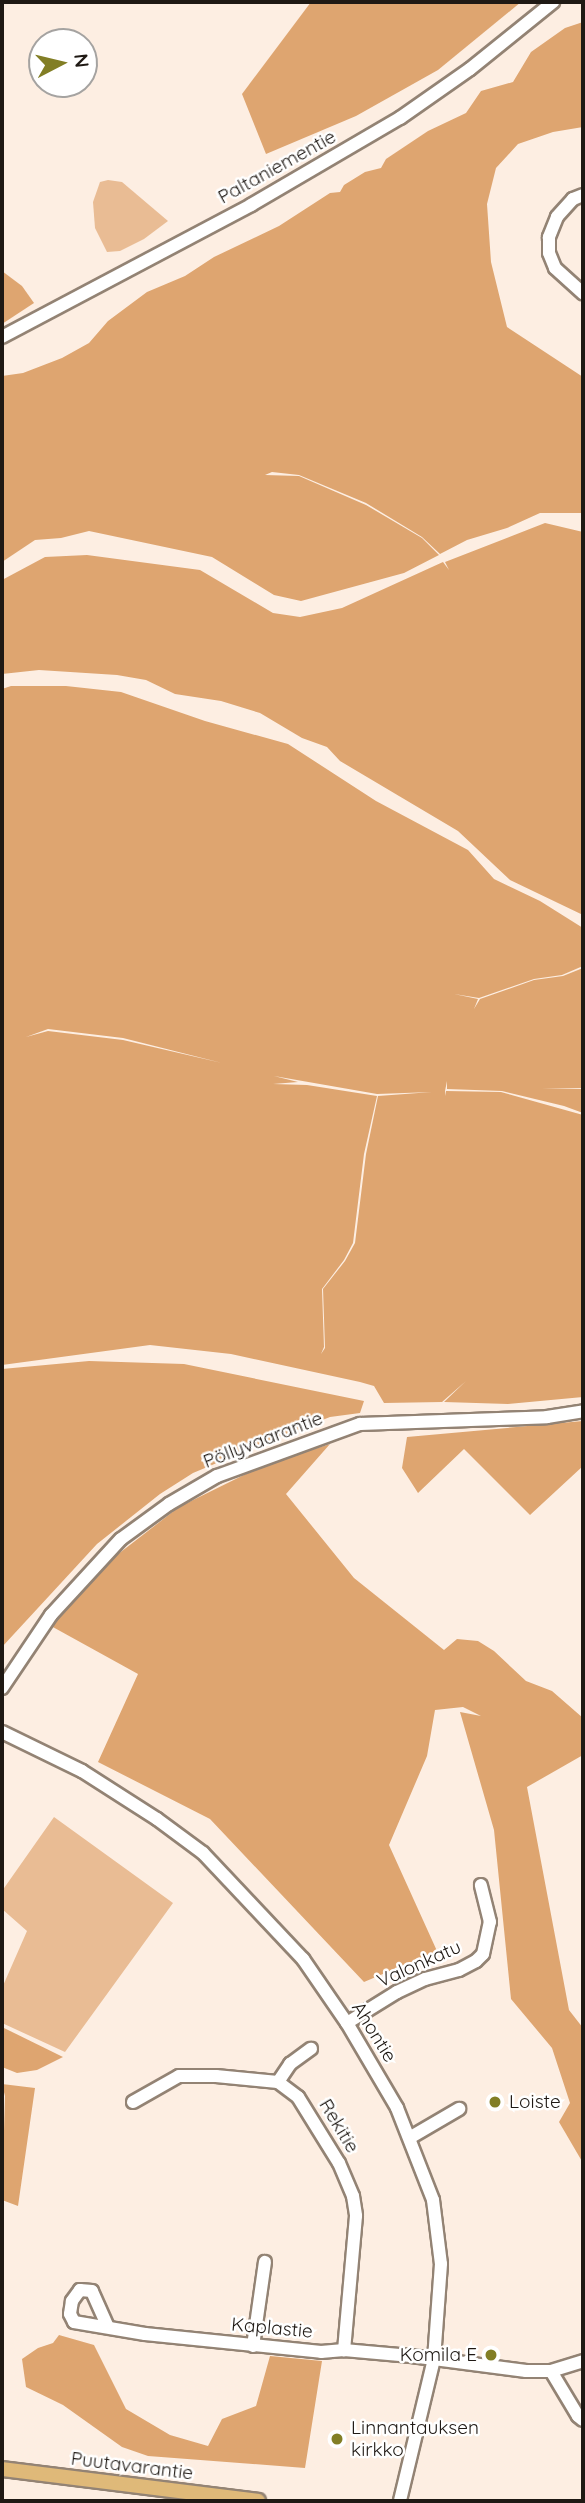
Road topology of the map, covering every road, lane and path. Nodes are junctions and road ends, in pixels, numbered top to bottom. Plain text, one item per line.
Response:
1 (553, 2) edge
2 (583, 195) edge
3 (583, 293) edge
4 (2, 337) edge
5 (583, 1411) edge
6 (2, 1688) edge
7 (2, 1732) edge
8 (481, 1885) dead end
9 (347, 2023) junction
10 (311, 2049) dead end
11 (278, 2082) junction
12 (133, 2102) dead end
13 (459, 2109) dead end
14 (411, 2137) junction
15 (265, 2262) dead end
16 (107, 2325) dead end
17 (253, 2346) junction
18 (344, 2350) junction
19 (434, 2359) junction
20 (583, 2361) edge
21 (551, 2371) junction
22 (583, 2420) edge
23 (2, 2469) edge
24 (258, 2501) edge
25 (400, 2501) edge

1 - 4 street, Paltaniementie
2 - 3 street
5 - 6 street, Pöllyvaarantie
7 - 9 street, Ahontie
8 - 9 street, Valonkatu
9 - 14 street, Ahontie
10 - 11 street
11 - 12 street
11 - 18 street, Rekitie
13 - 14 street
14 - 19 street, Ahontie
15 - 17 street
16 - 17 street, Kaplastie
17 - 18 street, Kaplastie
18 - 19 street, Kaplastie
19 - 21 street, Kaplastie
19 - 25 street, Ahontie
20 - 21 street, Kaplastie
21 - 22 street
23 - 24 main road, Puutavarantie

